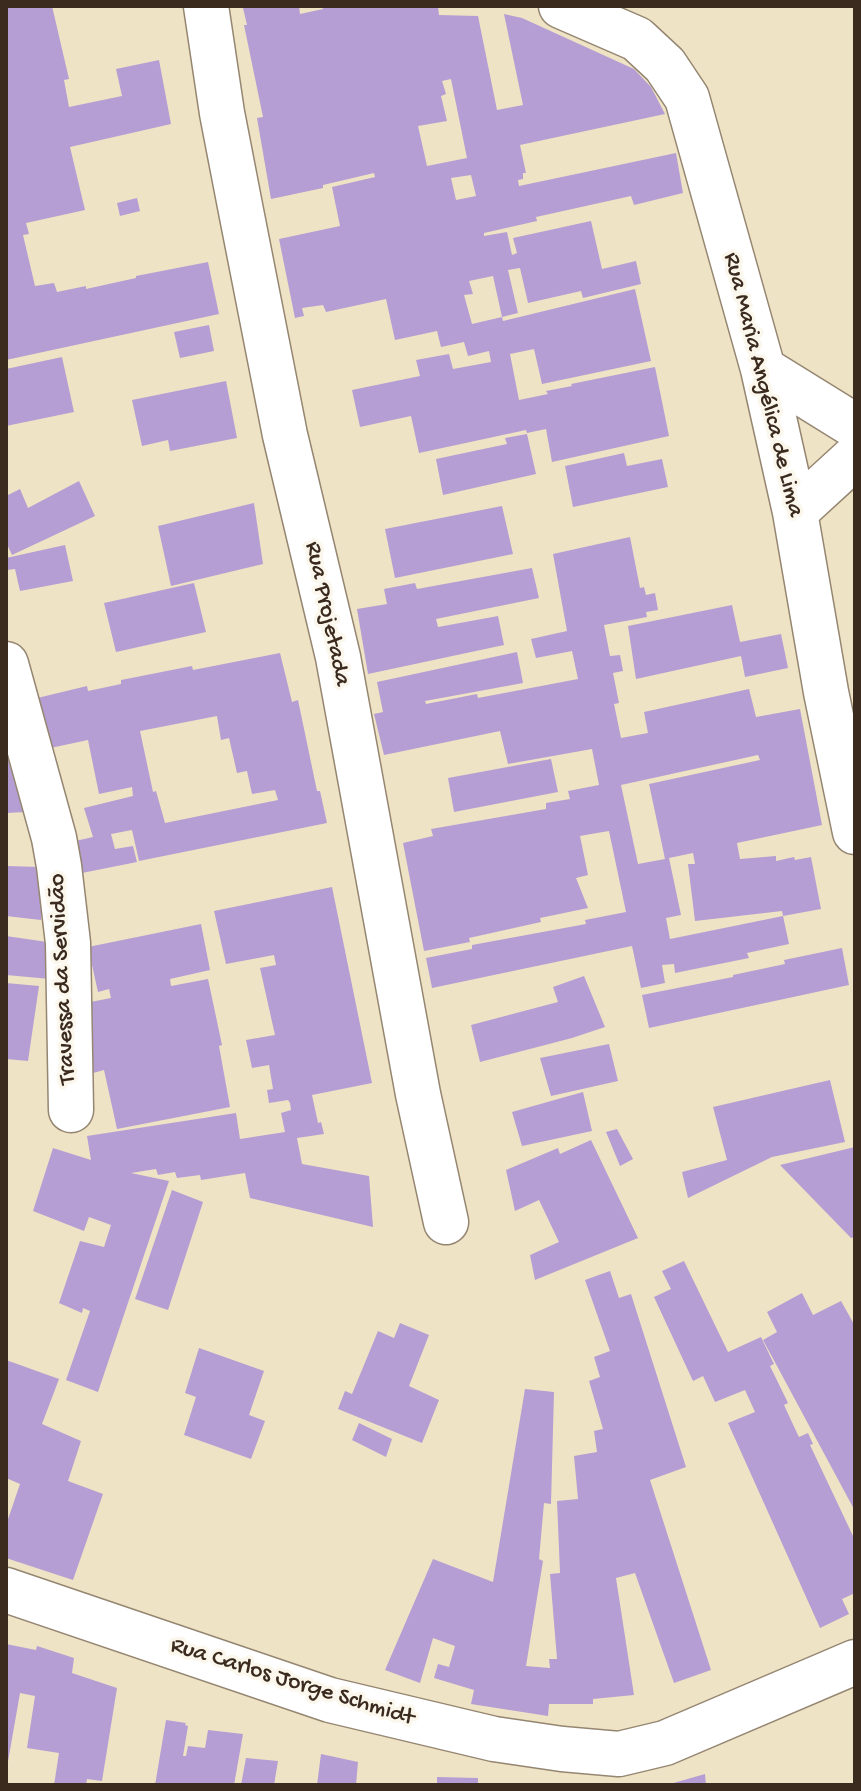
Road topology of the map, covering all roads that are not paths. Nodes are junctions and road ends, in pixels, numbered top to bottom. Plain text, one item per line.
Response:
1 (206, 6) edge
2 (561, 6) edge
3 (763, 369) junction
4 (855, 426) edge
5 (855, 457) edge
6 (795, 512) junction
7 (6, 664) edge
8 (855, 832) edge
9 (71, 1110) dead end
10 (446, 1222) dead end
11 (6, 1590) edge
12 (855, 1662) edge

1 - 10 street, Rua Projetada
2 - 3 street, Rua Maria Angélica de Lima
3 - 4 street
3 - 6 street, Rua Maria Angélica de Lima
5 - 6 street
6 - 8 street, Rua Maria Angélica de Lima
7 - 9 street, Travessa da Servidão
11 - 12 street, Rua Carlos Jorge Schmidt

